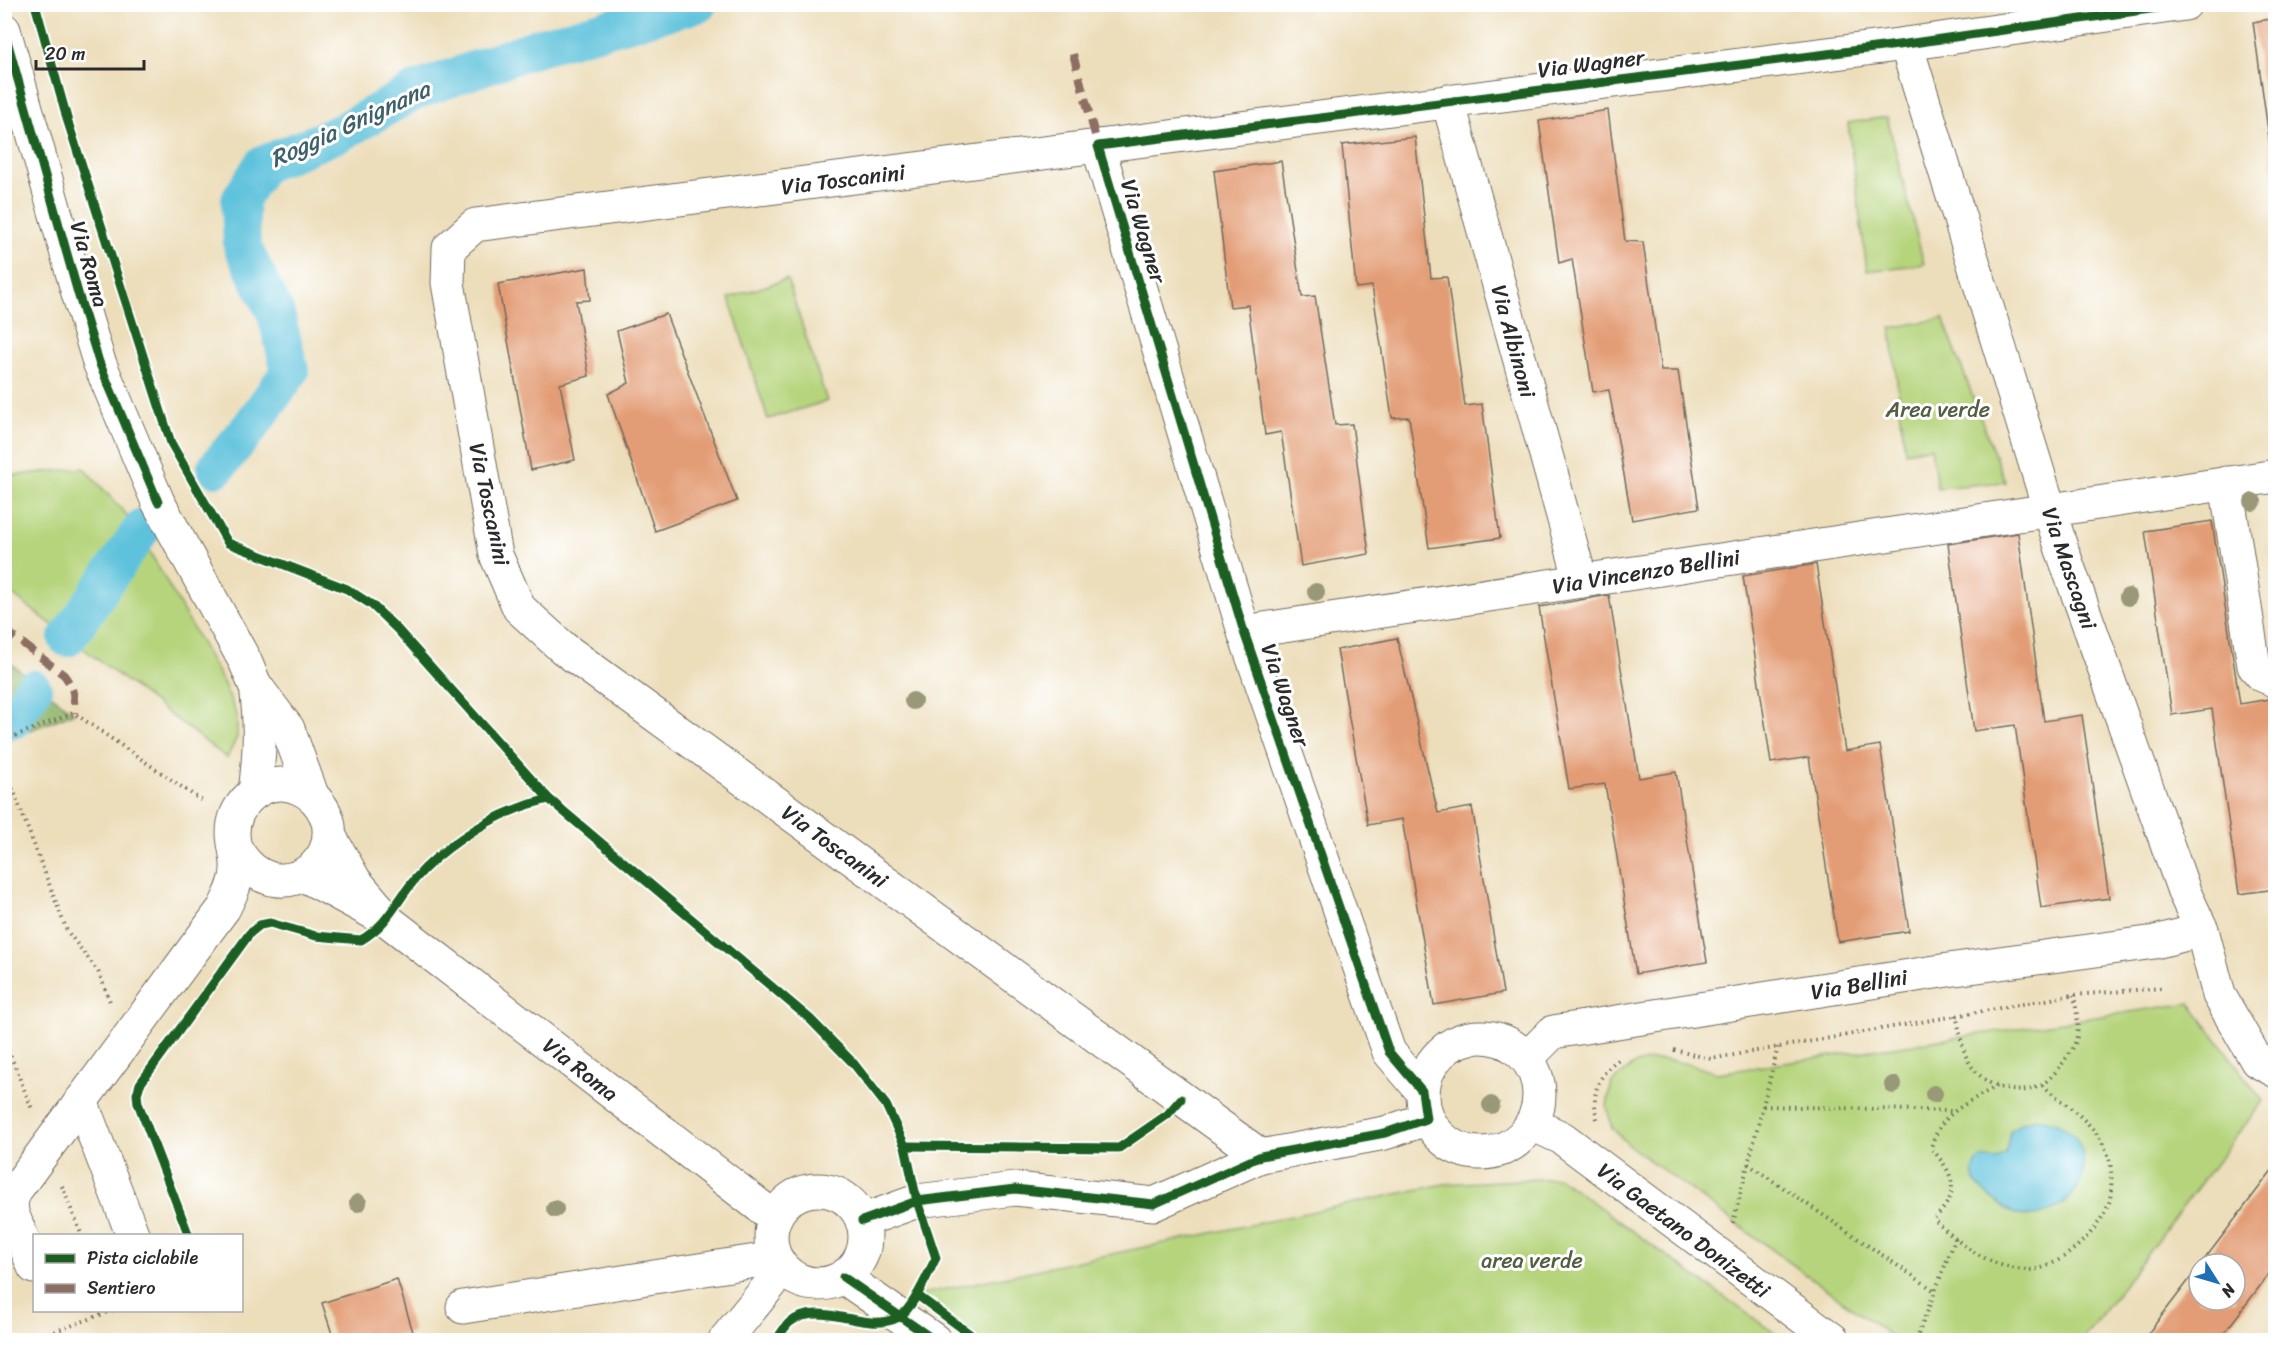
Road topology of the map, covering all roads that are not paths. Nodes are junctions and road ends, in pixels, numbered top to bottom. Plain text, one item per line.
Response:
1 (2185, 4) edge
2 (4, 30) edge
3 (1906, 44) junction
4 (1448, 101) junction
5 (1098, 146) junction
6 (2276, 476) edge
7 (2226, 483) junction
8 (2049, 509) junction
9 (1581, 581) junction
10 (1244, 632) junction
11 (2276, 681) edge
12 (255, 685) junction
13 (255, 792) junction
14 (312, 795) junction
15 (329, 835) junction
16 (236, 849) junction
17 (304, 875) junction
18 (272, 880) junction
19 (224, 908) junction
20 (387, 920) junction
21 (2202, 930) junction
22 (1527, 1058) junction
23 (2276, 1071) edge
24 (81, 1101) junction
25 (1424, 1105) junction
26 (1532, 1124) junction
27 (1261, 1156) junction
28 (775, 1218) junction
29 (862, 1221) junction
30 (131, 1234) edge
31 (779, 1263) junction
32 (33, 1266) edge
33 (843, 1277) junction
34 (463, 1307) dead end
35 (725, 1341) edge
36 (934, 1341) edge
37 (1833, 1341) edge

1 - 3 street, Via Wagner
2 - 12 street, Via Roma
3 - 4 street, Via Wagner
3 - 8 street, Via Mascagni
4 - 5 street, Via Wagner
4 - 9 street, Via Albinoni
5 - 10 street, Via Wagner
5 - 27 street, Via Toscanini
6 - 7 street, Via Vincenzo Bellini
7 - 8 street, Via Vincenzo Bellini
7 - 11 street
8 - 9 street, Via Vincenzo Bellini
8 - 21 street, Via Mascagni
9 - 10 street, Via Vincenzo Bellini
10 - 25 street, Via Wagner
12 - 13 street
12 - 14 street
13 - 14 street
13 - 16 street
14 - 15 street
15 - 17 street
15 - 20 street
16 - 18 street
16 - 19 street
17 - 18 street
17 - 20 street
18 - 19 street
19 - 24 street
20 - 28 street, Via Roma
21 - 22 street, Via Bellini
21 - 23 street, Via Mascagni
22 - 25 street
22 - 26 street
24 - 30 street
24 - 32 street
25 - 26 street
25 - 27 street
26 - 37 street, Via Gaetano Donizetti
27 - 29 street
28 - 29 street
28 - 31 street
29 - 33 street
31 - 33 street
31 - 34 street
31 - 35 street
33 - 36 street

